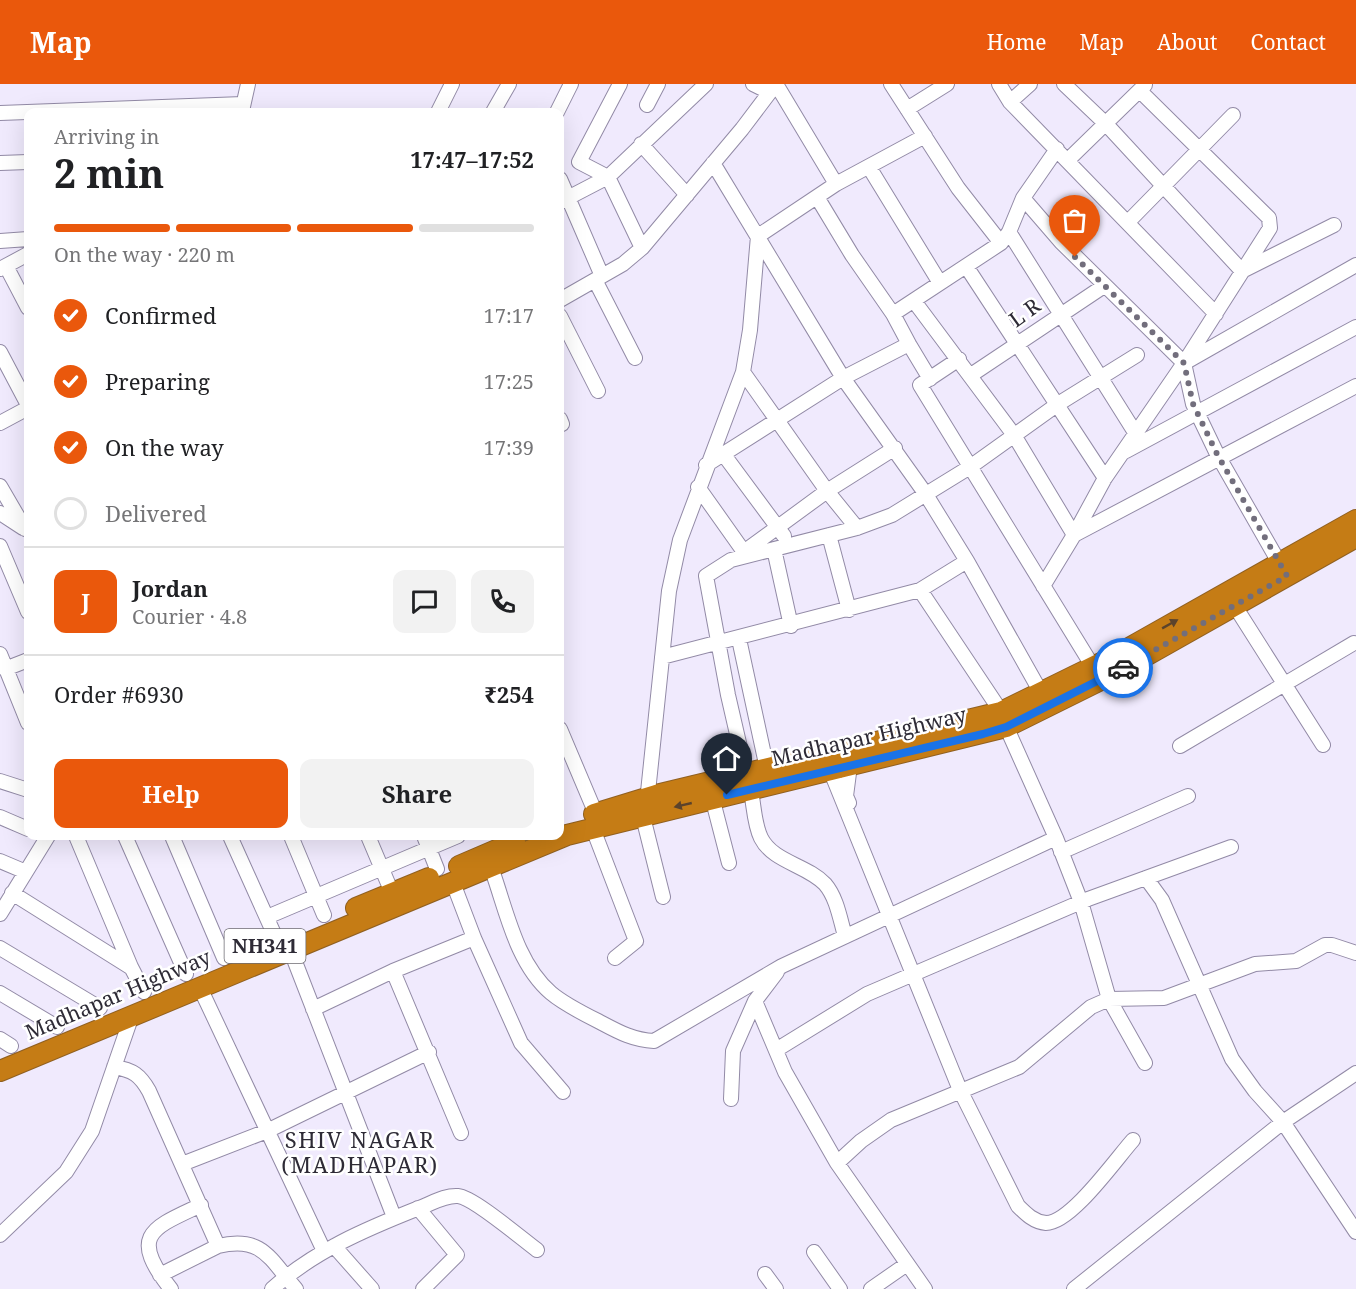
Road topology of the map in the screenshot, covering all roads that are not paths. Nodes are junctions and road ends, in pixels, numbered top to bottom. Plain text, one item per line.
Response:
1 (249, 84) edge
2 (452, 84) edge
3 (509, 84) edge
4 (571, 84) edge
5 (620, 84) edge
6 (658, 84) edge
7 (706, 84) edge
8 (753, 84) edge
9 (891, 84) edge
10 (947, 84) edge
11 (999, 84) edge
12 (1030, 84) edge
13 (1065, 84) edge
14 (1144, 86) edge
15 (774, 87) edge
16 (1010, 102) junction
17 (647, 105) dead end
18 (242, 108) edge
19 (440, 108) edge
20 (495, 108) edge
21 (559, 108) edge
22 (907, 109) junction
23 (0, 113) edge
24 (24, 113) edge
25 (1233, 115) dead end
26 (1106, 124) junction
27 (925, 136) junction
28 (641, 144) junction
29 (1058, 149) junction
30 (1199, 150) junction
31 (1068, 160) junction
32 (24, 162) edge
33 (0, 163) edge
34 (713, 163) junction
35 (869, 167) junction
36 (608, 177) junction
37 (836, 184) junction
38 (1164, 186) junction
39 (687, 195) junction
40 (817, 197) junction
41 (1023, 198) junction
42 (564, 200) edge
43 (1128, 222) junction
44 (1334, 225) dead end
45 (758, 236) junction
46 (1005, 238) junction
47 (24, 239) edge
48 (0, 242) edge
49 (642, 248) junction
50 (24, 256) edge
51 (1356, 265) edge
52 (966, 266) junction
53 (3, 267) edge
54 (1242, 271) junction
55 (599, 278) junction
56 (940, 283) junction
57 (1104, 286) junction
58 (564, 298) edge
59 (24, 301) edge
60 (914, 301) junction
61 (893, 314) junction
62 (1060, 314) junction
63 (1216, 314) junction
64 (564, 324) edge
65 (1356, 327) edge
66 (909, 344) junction
67 (1017, 345) junction
68 (0, 352) edge
69 (1137, 355) dead end
70 (635, 358) dead end
71 (959, 359) junction
72 (1184, 363) junction
73 (742, 372) junction
74 (971, 375) junction
75 (1100, 377) junction
76 (843, 378) junction
77 (930, 379) junction
78 (1356, 386) edge
79 (598, 391) dead end
80 (24, 398) edge
81 (1058, 404) junction
82 (24, 408) edge
83 (1197, 411) junction
84 (777, 420) junction
85 (0, 423) edge
86 (1136, 434) junction
87 (1014, 435) junction
88 (895, 448) junction
89 (1122, 453) junction
90 (724, 455) junction
91 (1221, 460) junction
92 (706, 465) junction
93 (970, 467) junction
94 (1105, 478) junction
95 (0, 486) edge
96 (698, 487) junction
97 (827, 491) junction
98 (926, 493) junction
99 (5, 517) edge
100 (1356, 520) edge
101 (24, 525) edge
102 (24, 528) edge
103 (779, 528) junction
104 (857, 528) junction
105 (829, 535) junction
106 (1074, 535) junction
107 (1356, 537) edge
108 (0, 540) edge
109 (790, 545) junction
110 (0, 546) edge
111 (774, 549) junction
112 (744, 552) junction
113 (731, 560) junction
114 (968, 561) junction
115 (1283, 570) junction
116 (1043, 586) junction
117 (920, 590) junction
118 (24, 603) edge
119 (849, 609) junction
120 (1238, 611) dead end
121 (791, 626) junction
122 (739, 639) junction
123 (1354, 643) dead end
124 (719, 644) junction
125 (0, 654) edge
126 (662, 657) junction
127 (24, 661) edge
128 (1090, 662) dead end
129 (3, 667) edge
130 (1284, 684) junction
131 (1039, 689) dead end
132 (998, 707) dead end
133 (24, 714) edge
134 (1009, 733) dead end
135 (564, 738) edge
136 (1323, 745) dead end
137 (1180, 746) dead end
138 (766, 764) dead end
139 (745, 769) dead end
140 (849, 773) dead end
141 (833, 777) dead end
142 (0, 781) edge
143 (24, 789) edge
144 (648, 792) dead end
145 (752, 796) dead end
146 (1188, 796) dead end
147 (714, 805) dead end
148 (593, 807) dead end
149 (0, 817) edge
150 (644, 821) dead end
151 (564, 823) edge
152 (24, 827) edge
153 (595, 834) dead end
154 (564, 836) edge
155 (1056, 838) junction
156 (44, 840) edge
157 (78, 840) edge
158 (127, 840) edge
159 (174, 840) edge
160 (232, 840) edge
161 (293, 840) edge
162 (370, 840) edge
163 (522, 840) edge
164 (555, 840) edge
165 (426, 842) edge
166 (1231, 848) dead end
167 (1061, 852) junction
168 (0, 861) edge
169 (729, 863) dead end
170 (381, 868) junction
171 (437, 869) dead end
172 (26, 872) junction
173 (493, 873) dead end
174 (1146, 878) junction
175 (390, 888) dead end
176 (455, 888) dead end
177 (12, 893) junction
178 (316, 897) junction
179 (663, 897) dead end
180 (1081, 902) junction
181 (0, 914) edge
182 (324, 915) dead end
183 (891, 915) junction
184 (267, 917) junction
185 (275, 936) dead end
186 (845, 936) junction
187 (474, 938) junction
188 (0, 948) edge
189 (1356, 953) edge
190 (292, 954) dead end
191 (224, 958) dead end
192 (615, 958) dead end
193 (782, 966) junction
194 (131, 967) junction
195 (393, 971) junction
196 (914, 973) junction
197 (186, 974) dead end
198 (1199, 986) junction
199 (144, 992) dead end
200 (202, 992) dead end
201 (0, 993) edge
202 (1109, 999) junction
203 (755, 1000) junction
204 (100, 1008) dead end
205 (313, 1010) junction
206 (129, 1024) dead end
207 (57, 1027) dead end
208 (4, 1048) edge
209 (776, 1050) junction
210 (429, 1052) junction
211 (1145, 1063) dead end
212 (114, 1067) junction
213 (0, 1071) edge
214 (1356, 1073) edge
215 (960, 1090) junction
216 (344, 1091) junction
217 (563, 1092) dead end
218 (731, 1099) dead end
219 (1282, 1122) junction
220 (267, 1131) junction
221 (461, 1133) dead end
222 (1133, 1140) dead end
223 (837, 1163) junction
224 (182, 1164) junction
225 (201, 1206) junction
226 (418, 1208) junction
227 (394, 1217) junction
228 (1356, 1232) edge
229 (0, 1235) edge
230 (218, 1246) junction
231 (329, 1248) junction
232 (537, 1250) dead end
233 (814, 1252) dead end
234 (907, 1264) junction
235 (765, 1274) dead end
236 (160, 1275) junction
237 (285, 1277) junction
238 (171, 1289) edge
239 (272, 1289) edge
240 (296, 1289) edge
241 (372, 1289) edge
242 (423, 1289) edge
243 (776, 1289) edge
244 (840, 1289) edge
245 (871, 1289) edge
246 (925, 1289) edge
247 (1074, 1289) edge

1 - 18 street
2 - 19 street
3 - 20 street
4 - 21 street
5 - 36 street
6 - 17 street
7 - 28 street
8 - 15 street
9 - 22 street
10 - 22 street
11 - 16 street
12 - 16 street
13 - 26 street
14 - 26 street
14 - 30 street
15 - 34 street
15 - 37 street
16 - 29 street
22 - 27 street
23 - 24 street
25 - 30 street
26 - 31 street
26 - 38 street
27 - 35 street
27 - 46 street
28 - 36 street
28 - 39 street
29 - 31 street
29 - 41 street
30 - 38 street
30 - 54 street
31 - 43 street
32 - 33 street
34 - 39 street
34 - 45 street
35 - 37 street
35 - 56 street
36 - 42 street
36 - 49 street
37 - 40 street
38 - 43 street
38 - 54 street
39 - 49 street
40 - 45 street
40 - 61 street
41 - 46 street
41 - 57 street
42 - 55 street
43 - 63 street
44 - 54 street
45 - 73 street
45 - 76 street
46 - 52 street
46 - 62 street
47 - 48 street
49 - 55 street
50 - 53 street
51 - 72 street
52 - 56 street
52 - 67 street
53 - 59 street
54 - 63 street
55 - 58 street
55 - 70 street
56 - 60 street
57 - 62 street, L R
57 - 72 street
60 - 61 street
60 - 71 street
61 - 66 street
62 - 67 street, L R
62 - 75 street
63 - 72 street
64 - 79 street
65 - 83 street
66 - 76 street
66 - 77 street
67 - 74 street, L R
67 - 81 street
68 - 80 street
69 - 75 street
71 - 74 street
71 - 77 street
72 - 83 street
72 - 86 street
73 - 84 street
73 - 92 street
74 - 87 street
75 - 81 street
75 - 86 street
76 - 84 street
76 - 88 street
77 - 93 street
78 - 91 street
81 - 87 street
81 - 94 street
82 - 85 street
83 - 89 street
83 - 91 street
84 - 90 street
84 - 97 street
86 - 89 street
87 - 93 street
87 - 106 street
88 - 97 street
88 - 98 street
89 - 94 street
90 - 92 street
90 - 103 street
91 - 106 street
91 - 115 street
92 - 96 street
93 - 98 street
93 - 116 street
94 - 106 street
95 - 101 street
96 - 112 street
96 - 126 street
97 - 103 street
97 - 104 street
98 - 104 street
98 - 114 street
99 - 102 street
99 - 108 street
100 - 115 highway, Madhapar Highway / NH341
103 - 109 street
103 - 112 street
104 - 105 street
105 - 109 street
105 - 119 street
106 - 116 street
107 - 115 highway, Madhapar Highway / NH341
109 - 111 street
110 - 118 street
111 - 113 street
111 - 121 street
112 - 113 street
113 - 124 street
114 - 117 street
114 - 131 street
151 -> 115 highway, Madhapar Highway / NH341
115 -> 154 highway, Madhapar Highway / NH341
116 - 128 street
117 - 119 street
117 - 132 street
119 - 121 street
120 - 130 street
121 - 122 street
122 - 124 street
122 - 138 street
123 - 130 street
124 - 126 street
124 - 139 street
125 - 129 street
126 - 144 street
127 - 129 street
129 - 133 street
130 - 136 street
130 - 137 street
134 - 155 street
135 - 148 street
140 - 183 street
141 - 183 street
142 - 143 street
145 - 186 street
146 - 167 street
147 - 169 street
149 - 152 street
150 - 179 street
153 - 192 street
155 - 167 street
155 - 183 street
156 - 172 street
157 - 194 street
158 - 197 street
159 - 191 street
160 - 184 street
161 - 178 street
162 - 170 street
163 - 208 highway, Madhapar Highway / NH341
164 -> 213 highway, Madhapar Highway / NH341
165 - 170 street
165 - 171 street
166 - 174 street
167 - 180 street
168 - 172 street
170 - 175 street
170 - 178 street
172 - 177 street
173 - 193 street
174 - 180 street
174 - 198 street
176 - 187 street
177 - 181 street
177 - 194 street
178 - 182 street
178 - 184 street
180 - 196 street
180 - 202 street
183 - 186 street
183 - 196 street
184 - 185 street
186 - 193 street
187 - 195 street
187 - 217 street
188 - 204 street
189 - 198 street
190 - 205 street
193 - 203 street
194 - 199 street
195 - 205 street
195 - 210 street
196 - 209 street
196 - 215 street
198 - 202 street
198 - 219 street
200 - 220 street
201 - 207 street
202 - 211 street
202 - 215 street
203 - 209 street
203 - 218 street
205 - 216 street
206 - 212 street
209 - 223 street
210 - 216 street
210 - 221 street
212 - 224 street
212 - 229 street
214 - 219 street
215 - 222 street
215 - 223 street
216 - 220 street
216 - 227 street
219 - 228 street
219 - 247 street
220 - 224 street
220 - 231 street
223 - 234 street
224 - 225 street
225 - 230 street
225 - 236 street
226 - 227 street
226 - 232 street
226 - 242 street
227 - 231 street
230 - 236 street
230 - 237 street
231 - 237 street
231 - 241 street
233 - 244 street
234 - 245 street
234 - 246 street
235 - 243 street
236 - 238 street
237 - 239 street
237 - 240 street

